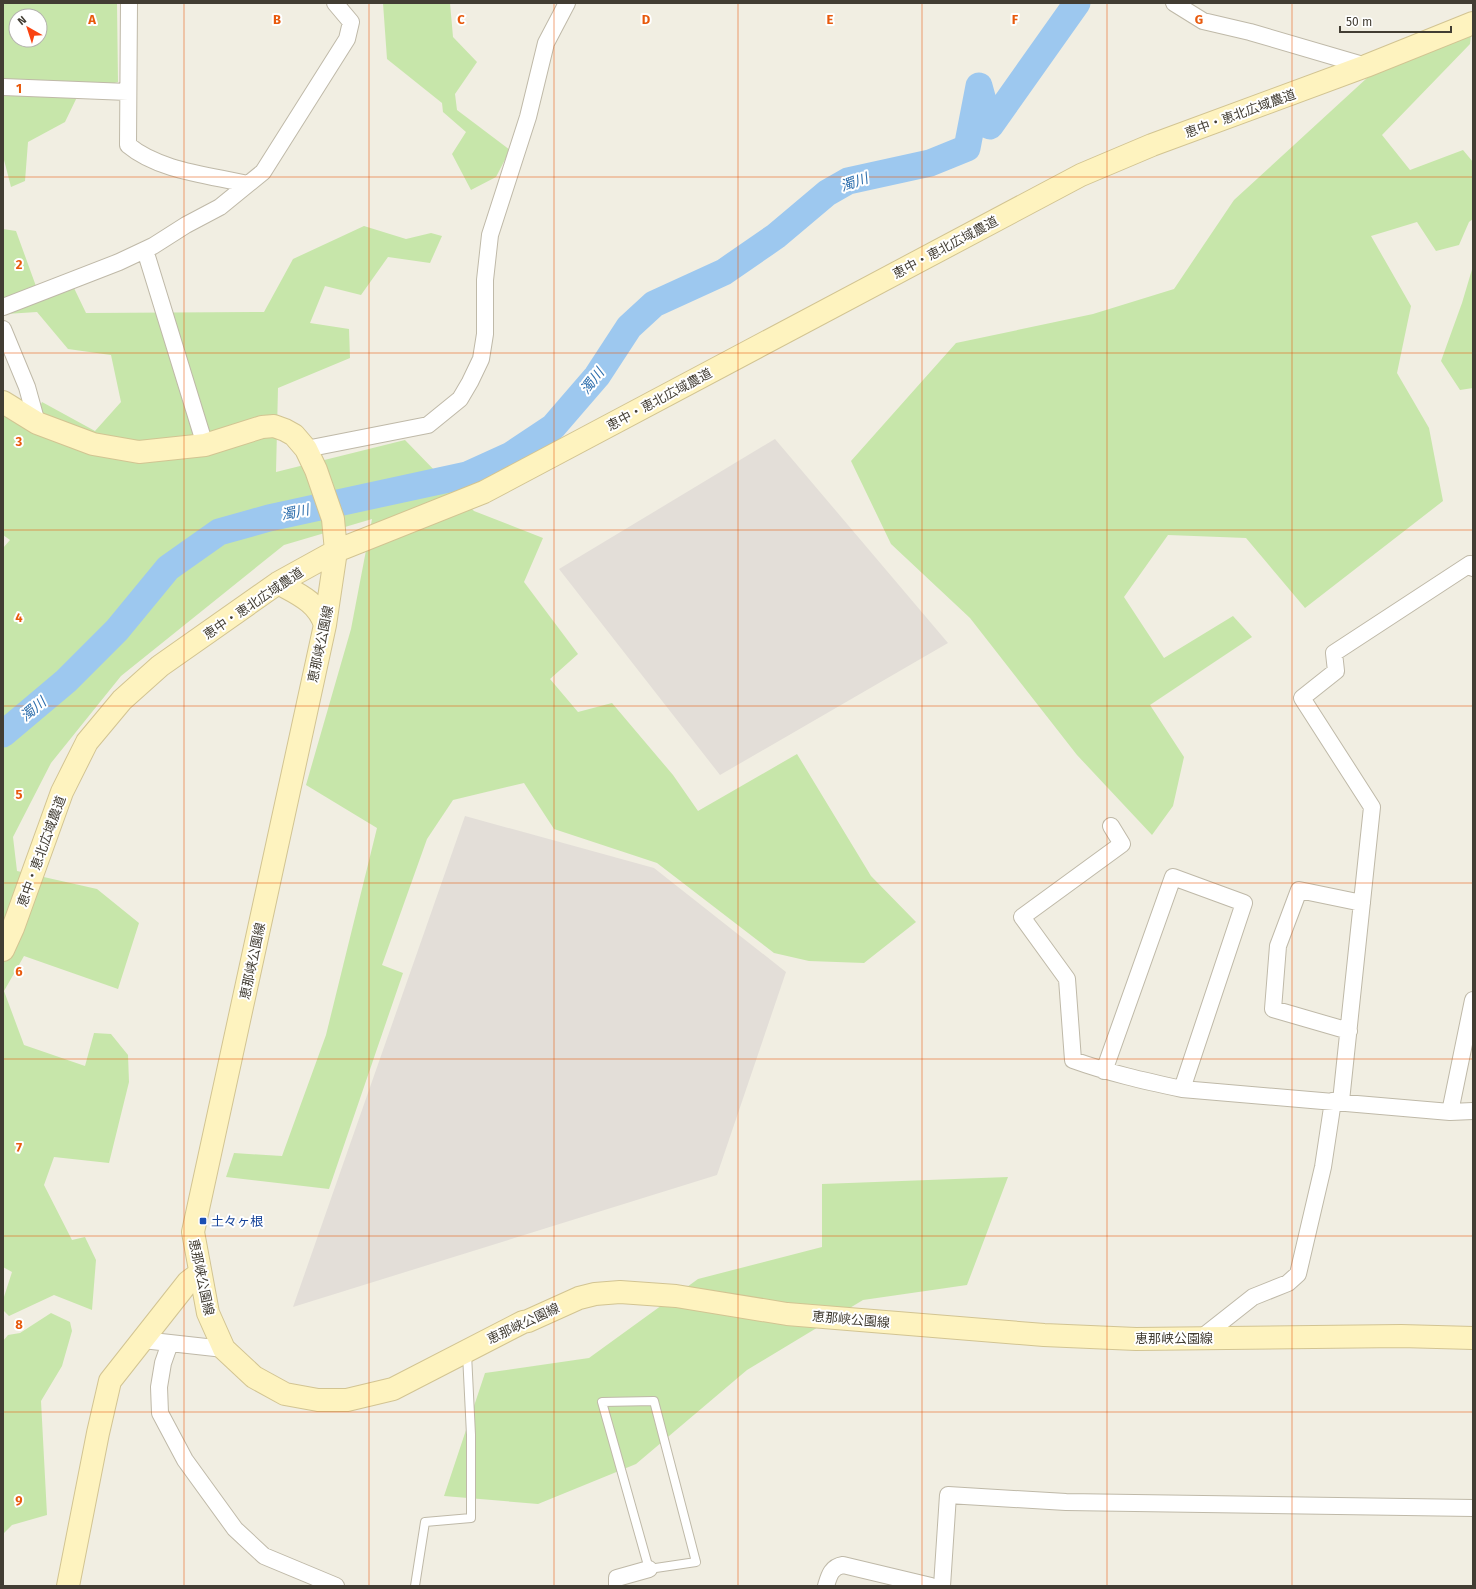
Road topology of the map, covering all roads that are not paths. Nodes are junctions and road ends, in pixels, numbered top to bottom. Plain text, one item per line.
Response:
1 (129, 3) edge
2 (335, 3) edge
3 (567, 3) edge
4 (1174, 3) edge
5 (1473, 23) edge
6 (1366, 66) junction
7 (3, 87) edge
8 (128, 92) junction
9 (248, 184) junction
10 (145, 250) junction
11 (3, 307) edge
12 (3, 329) edge
13 (3, 402) edge
14 (37, 423) junction
15 (205, 445) junction
16 (306, 449) junction
17 (336, 551) junction
18 (1473, 568) edge
19 (278, 583) junction
20 (325, 625) junction
21 (1111, 826) dead end
22 (1362, 903) junction
23 (3, 950) edge
24 (1473, 1000) edge
25 (1348, 1031) junction
26 (1104, 1071) junction
27 (1182, 1089) junction
28 (1337, 1101) junction
29 (1473, 1110) edge
30 (1450, 1112) junction
31 (200, 1273) junction
32 (1201, 1338) junction
33 (1473, 1338) edge
34 (143, 1340) junction
35 (170, 1344) junction
36 (224, 1349) junction
37 (467, 1350) junction
38 (1473, 1508) edge
39 (649, 1569) junction
40 (901, 1583) edge
41 (68, 1586) edge
42 (336, 1586) edge
43 (415, 1586) edge
44 (617, 1586) edge
45 (826, 1586) edge
46 (931, 1586) edge
47 (942, 1586) edge

1 - 8 street
2 - 9 street
3 - 16 street
4 - 6 street
5 - 6 main road, 恵中・恵北広域農道
6 - 17 main road, 恵中・恵北広域農道
7 - 8 street
8 - 9 street
9 - 10 street
10 - 11 street
10 - 15 street
12 - 14 street
13 - 14 main road, 恵那峡公園線
14 - 15 main road, 恵那峡公園線
15 - 16 main road, 恵那峡公園線
16 - 17 main road, 恵那峡公園線
17 - 19 main road, 恵中・恵北広域農道
17 - 20 main road, 恵那峡公園線
18 - 22 street
19 - 20 main road
19 - 23 main road, 恵中・恵北広域農道
20 - 31 main road, 恵那峡公園線
21 - 26 street
22 - 25 street
22 - 25 street
24 - 30 street
25 - 28 street
26 - 27 street
26 - 27 street
27 - 28 street
28 - 30 street
28 - 32 street
29 - 30 street
31 - 34 main road
31 - 36 main road, 恵那峡公園線
32 - 33 main road, 恵那峡公園線
32 - 37 main road, 恵那峡公園線
34 - 35 street
34 - 41 main road
35 - 36 street
35 - 42 street
36 - 37 main road, 恵那峡公園線
37 - 43 lane
38 - 47 street
39 - 39 lane
39 - 44 street
40 - 45 street
40 - 46 street

